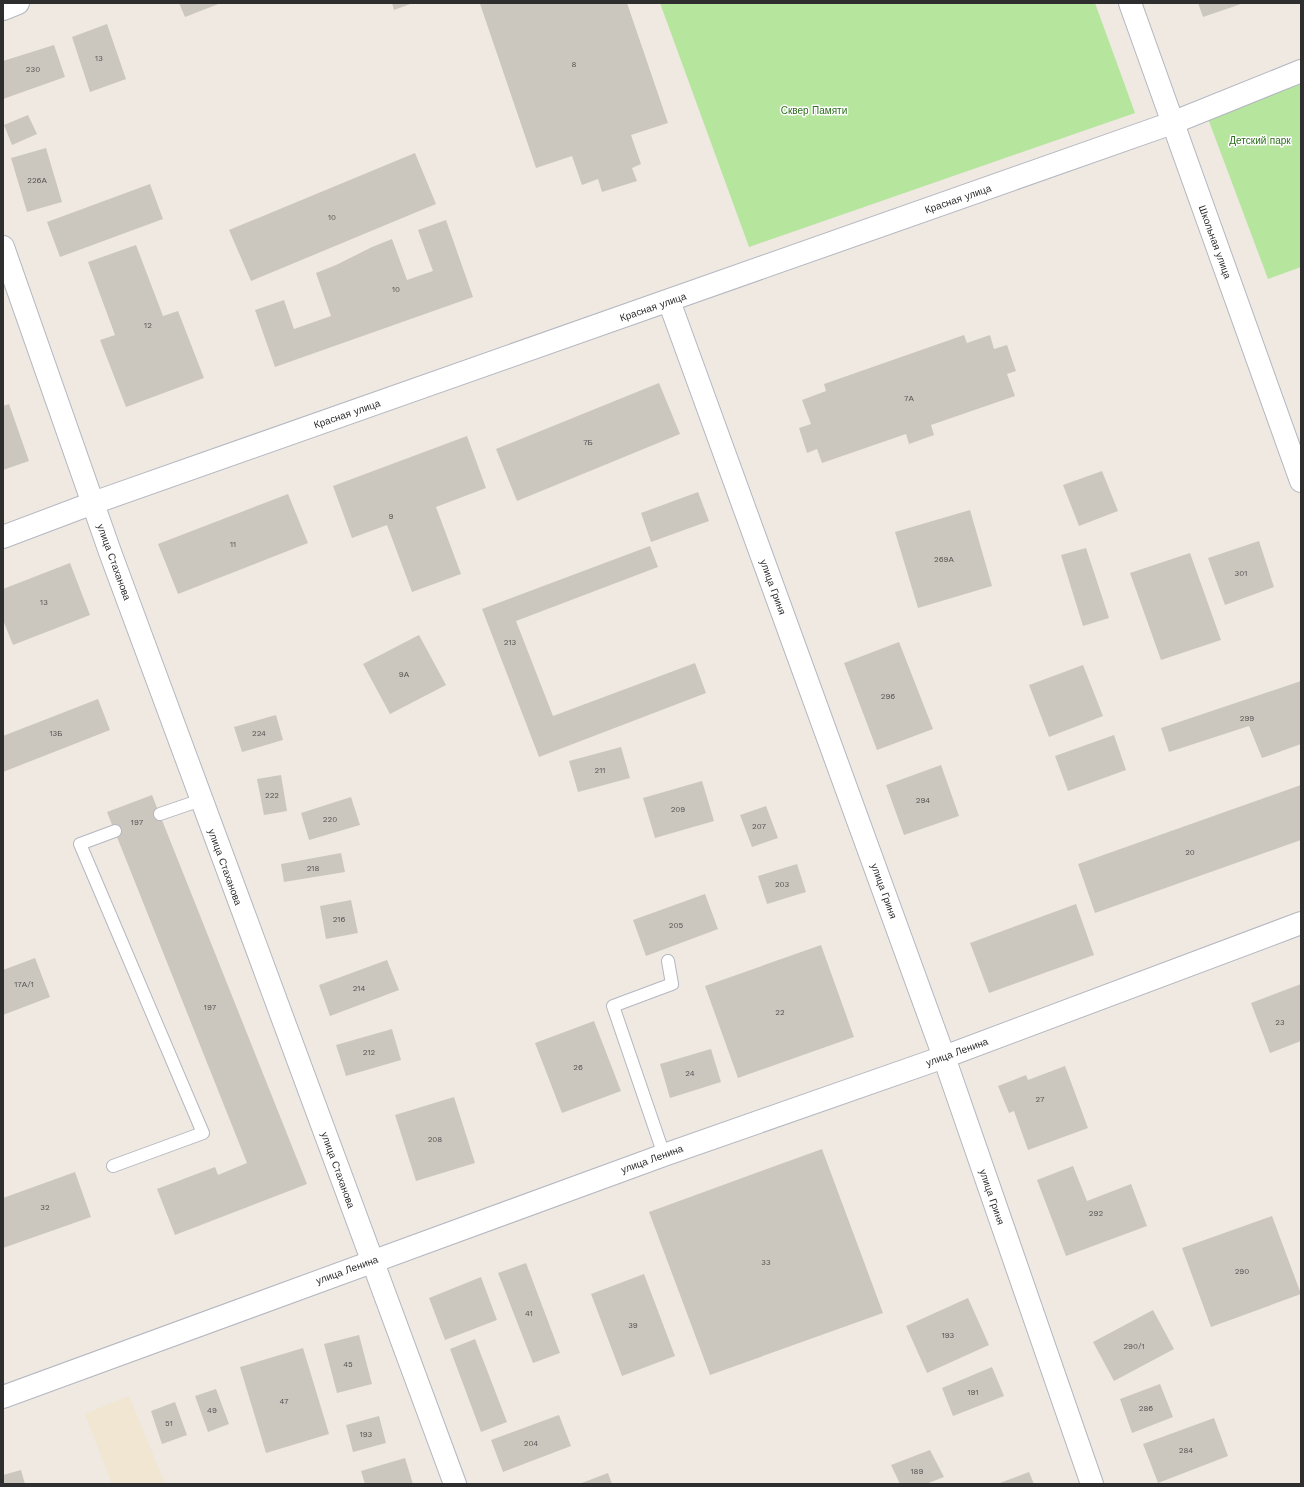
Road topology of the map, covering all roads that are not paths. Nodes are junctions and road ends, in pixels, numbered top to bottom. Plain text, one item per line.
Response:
1 (18, 3) edge
2 (1130, 3) edge
3 (3, 9) edge
4 (1301, 71) edge
5 (1172, 123) junction
6 (3, 247) edge
7 (669, 301) junction
8 (1301, 481) edge
9 (93, 503) junction
10 (3, 537) edge
11 (201, 800) junction
12 (160, 814) dead end
13 (115, 830) dead end
14 (1301, 923) edge
15 (668, 961) dead end
16 (944, 1057) junction
17 (664, 1155) junction
18 (113, 1166) dead end
19 (372, 1261) junction
20 (3, 1397) edge
21 (455, 1484) edge
22 (1092, 1484) edge

1 - 3 street
2 - 5 street, Школьная улица
4 - 5 street, Красная улица
5 - 7 street, Красная улица
5 - 8 street, Школьная улица
6 - 9 street, улица Стаханова
7 - 9 street, Красная улица
7 - 16 street, улица Гриня
9 - 10 street, Красная улица
9 - 11 street, улица Стаханова
11 - 12 lane
11 - 19 street, улица Стаханова
13 - 18 lane
14 - 16 street, улица Ленина
15 - 17 lane
16 - 17 street, улица Ленина
16 - 22 street, улица Гриня
17 - 19 street, улица Ленина
19 - 20 street, улица Ленина
19 - 21 street, улица Стаханова

